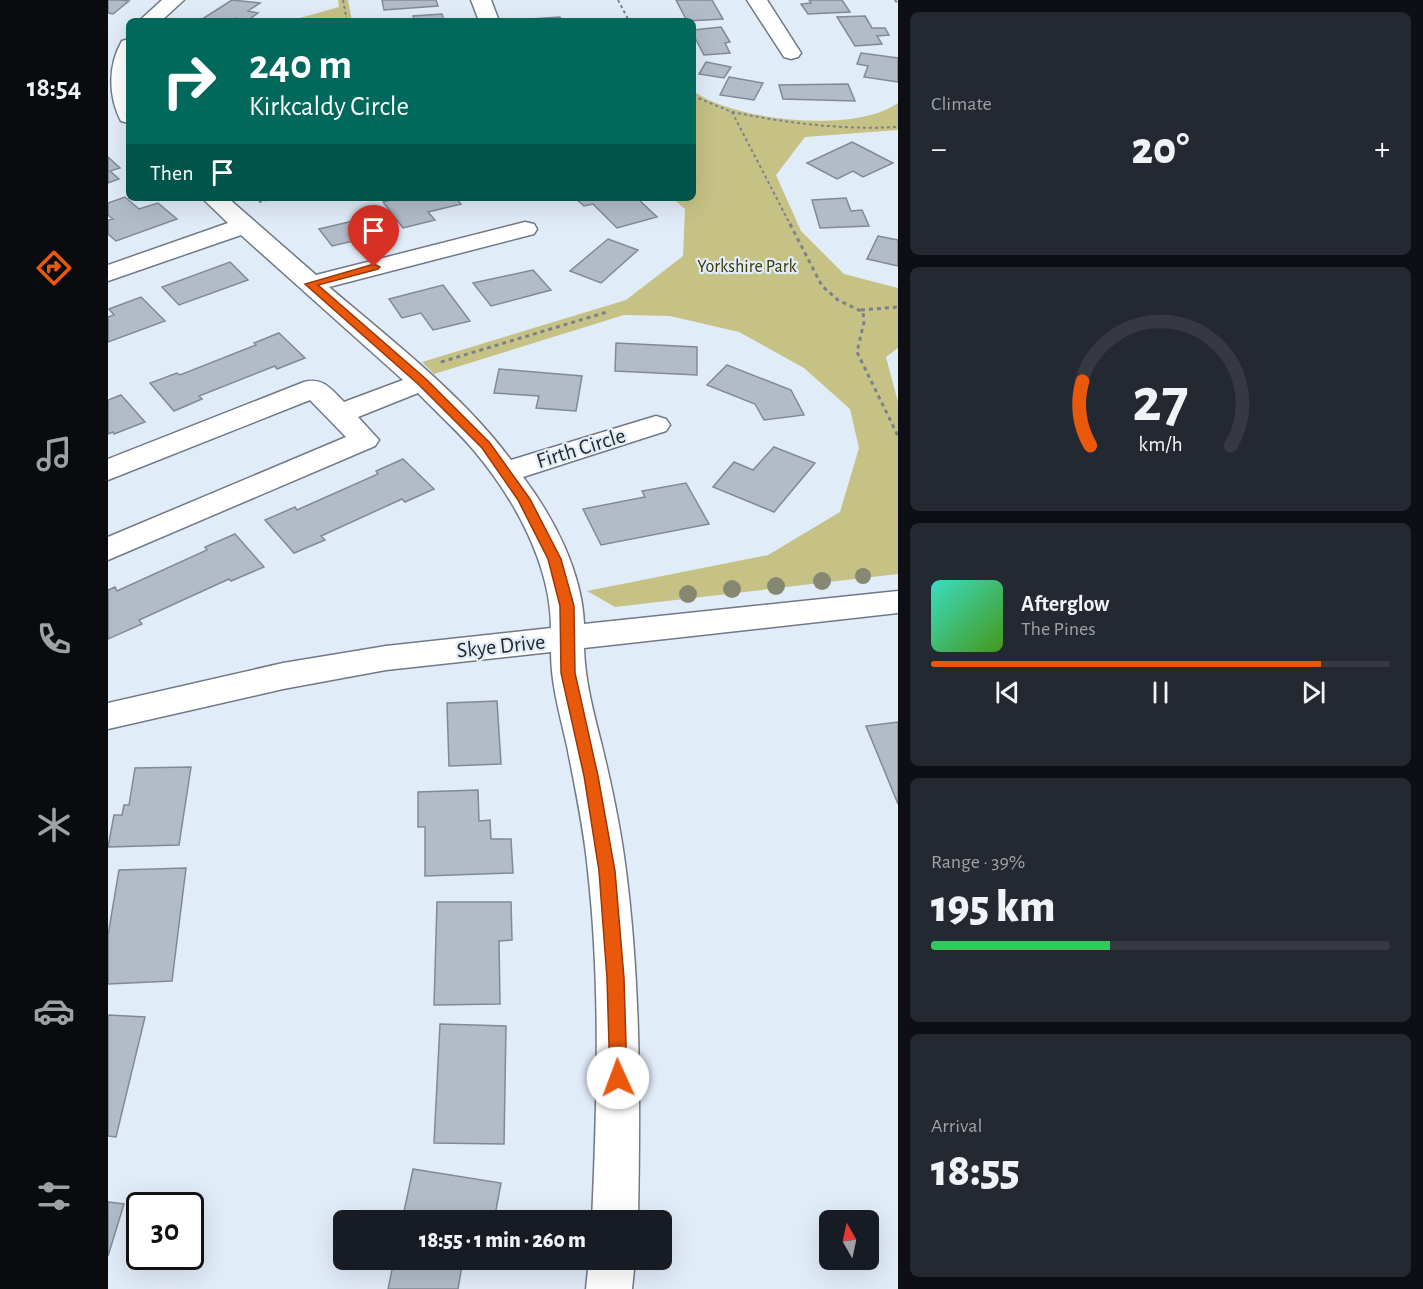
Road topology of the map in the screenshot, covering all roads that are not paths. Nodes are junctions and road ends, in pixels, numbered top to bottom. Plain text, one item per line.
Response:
1 (174, 0) edge
2 (481, 0) edge
3 (758, 0) edge
4 (153, 18) edge
5 (488, 18) edge
6 (126, 52) edge
7 (791, 53) dead end
8 (113, 86) edge
9 (126, 110) edge
10 (217, 201) edge
11 (245, 225) junction
12 (525, 229) dead end
13 (108, 273) edge
14 (310, 284) junction
15 (429, 372) junction
16 (339, 414) junction
17 (656, 425) dead end
18 (108, 470) edge
19 (506, 471) junction
20 (108, 549) edge
21 (898, 602) edge
22 (568, 639) junction
23 (108, 716) edge
24 (615, 1210) edge
25 (611, 1270) edge
26 (609, 1289) edge

1 - 4 street
2 - 5 street
3 - 7 street
6 - 8 street
8 - 9 street
10 - 11 street
11 - 13 street
11 - 14 street
12 - 14 street
14 - 15 street
15 - 16 street
15 - 19 street
16 - 18 street
16 - 20 street
17 - 19 street, Firth Circle
19 - 22 street
21 - 22 street, Skye Drive
22 - 23 street, Skye Drive
22 - 24 street
25 - 26 street

